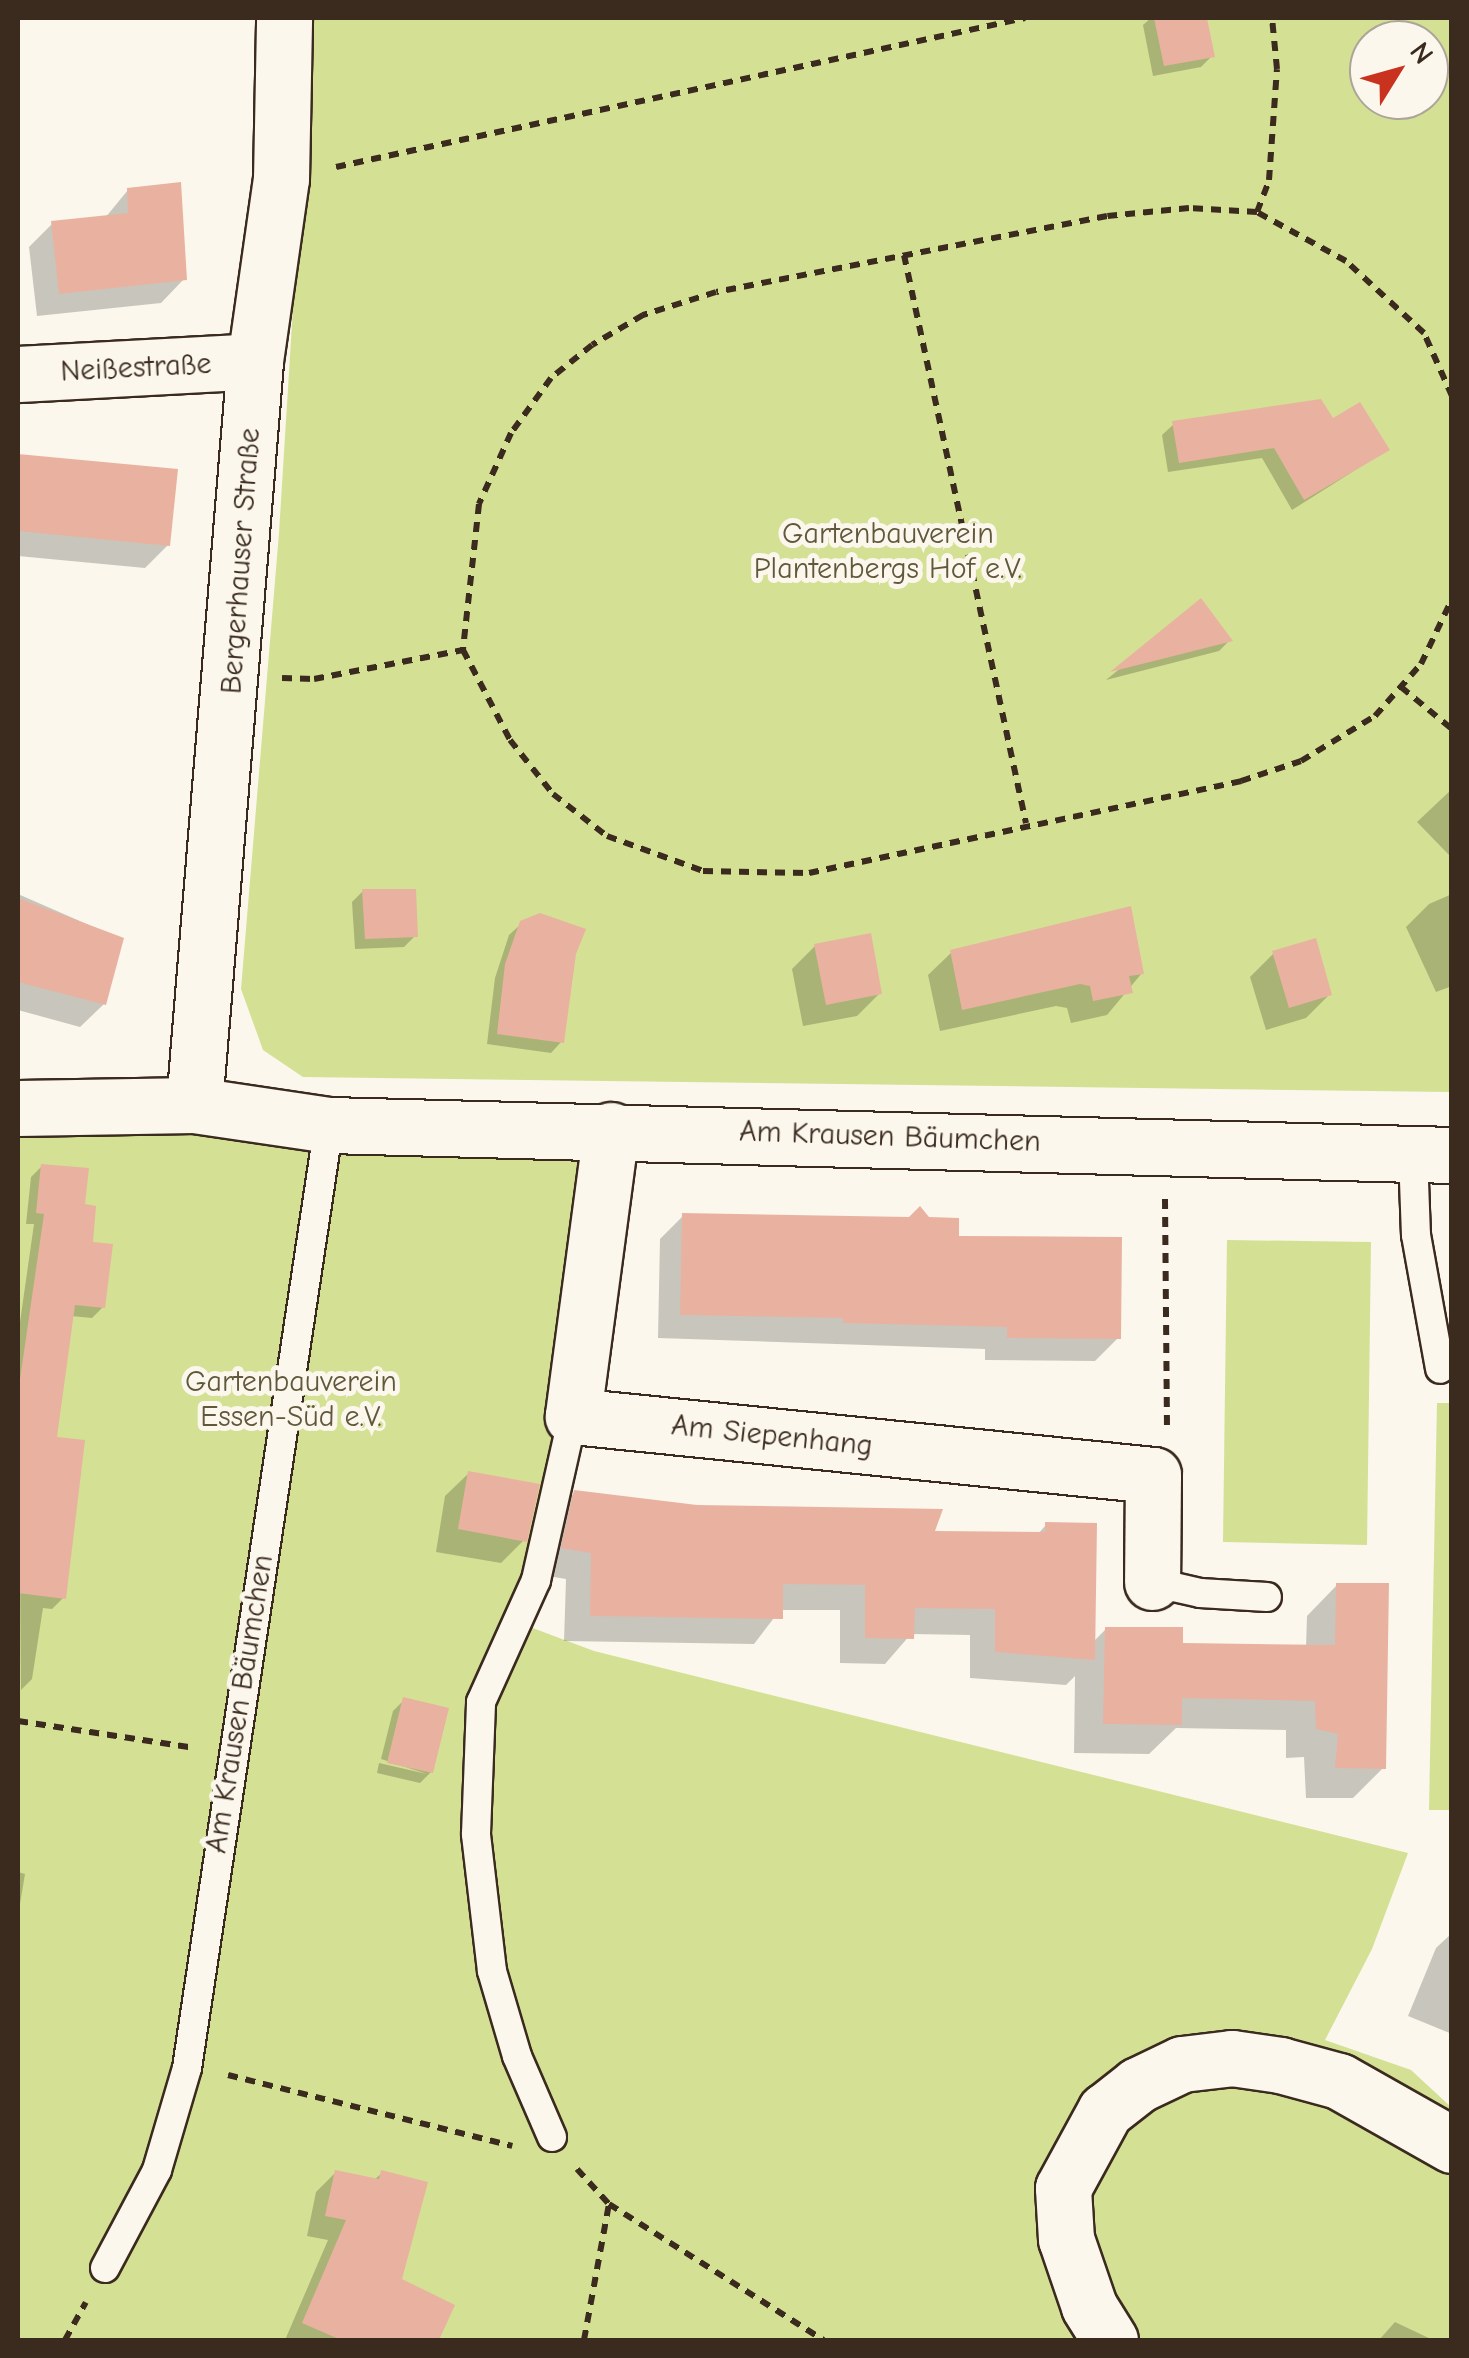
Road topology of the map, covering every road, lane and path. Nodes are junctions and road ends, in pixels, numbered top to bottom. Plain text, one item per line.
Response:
1 (284, 18) edge
2 (1025, 18) edge
3 (1272, 18) edge
4 (281, 180) junction
5 (1257, 212) junction
6 (904, 255) junction
7 (255, 361) junction
8 (18, 374) edge
9 (1452, 396) edge
10 (1452, 600) edge
11 (463, 650) junction
12 (234, 678) junction
13 (1401, 686) junction
14 (1452, 730) edge
15 (1026, 823) junction
16 (194, 1106) junction
17 (18, 1108) edge
18 (329, 1125) junction
19 (611, 1130) junction
20 (1164, 1147) junction
21 (1432, 1154) edge
22 (1440, 1369) dead end
23 (573, 1416) junction
24 (1153, 1476) junction
25 (1152, 1582) joint
26 (1267, 1597) dead end
27 (18, 1721) edge
28 (230, 1753) junction
29 (187, 2068) junction
30 (552, 2137) joint
31 (1452, 2145) edge
32 (513, 2146) dead end
33 (609, 2204) junction
34 (105, 2268) dead end
35 (584, 2340) edge
36 (823, 2340) edge
37 (1110, 2340) edge

1 - 4 street, Bergerhauser Straße
2 - 4 path
3 - 5 path
4 - 7 street, Bergerhauser Straße
5 - 6 path
5 - 9 path
6 - 11 path
6 - 15 path
7 - 8 street, Neißestraße
7 - 12 street, Bergerhauser Straße
10 - 13 path
11 - 12 path
11 - 15 path
12 - 16 street, Bergerhauser Straße
13 - 14 path
13 - 15 path
16 - 17 street, Am Krausen Bäumchen
16 - 18 street, Am Krausen Bäumchen
18 - 19 street, Am Krausen Bäumchen
18 - 28 lane, Am Krausen Bäumchen
19 - 20 street, Am Krausen Bäumchen
19 - 23 street
20 - 21 street, Am Krausen Bäumchen
20 - 24 path
21 - 22 lane
23 - 24 street, Am Siepenhang
23 - 30 lane
24 - 25 street
25 - 26 lane
27 - 28 path
28 - 29 lane, Am Krausen Bäumchen
29 - 32 path
29 - 34 lane, Am Krausen Bäumchen
30 - 33 path
31 - 37 street
33 - 35 path
33 - 36 path

